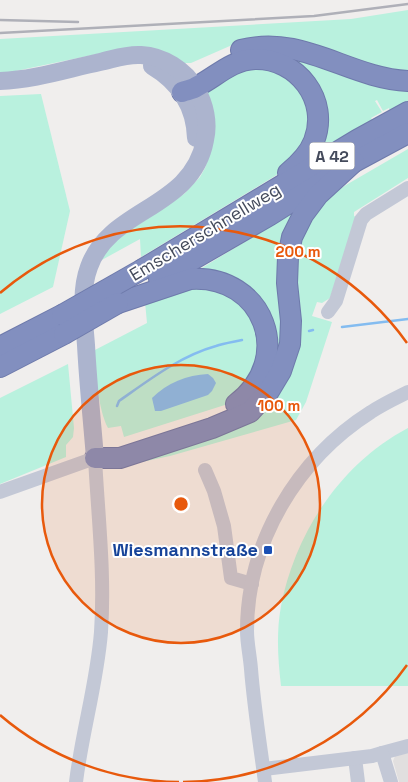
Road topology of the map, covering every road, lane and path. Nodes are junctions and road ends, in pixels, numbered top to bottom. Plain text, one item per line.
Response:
1 (0, 81) edge
2 (408, 81) edge
3 (188, 86) junction
4 (408, 112) edge
5 (408, 133) edge
6 (354, 162) junction
7 (408, 188) edge
8 (257, 201) junction
9 (144, 284) junction
10 (328, 312) dead end
11 (63, 325) junction
12 (0, 346) edge
13 (0, 367) edge
14 (408, 392) edge
15 (95, 458) junction
16 (205, 470) dead end
17 (0, 492) edge
18 (252, 584) junction
19 (408, 746) edge
20 (382, 753) junction
21 (355, 758) junction
22 (264, 776) edge
23 (76, 782) edge
24 (358, 782) edge
25 (392, 782) edge

1 - 3 main road
2 - 3 highway
3 - 8 highway
3 - 15 main road
4 - 8 highway, Emscherschnellweg / A 42
5 - 6 highway, Emscherschnellweg / A 42
6 - 9 highway, Emscherschnellweg / A 42
6 - 15 highway
7 - 10 street
8 - 9 highway, Emscherschnellweg / A 42
9 - 11 highway, Emscherschnellweg / A 42, bridge
9 - 11 highway, Emscherschnellweg / A 42, bridge
9 - 15 highway
11 - 12 highway, Emscherschnellweg / A 42
11 - 13 highway, Emscherschnellweg / A 42
14 - 18 street
15 - 17 street
15 - 23 street
16 - 18 street
18 - 22 street
19 - 20 street
20 - 21 street
20 - 25 street
21 - 22 street
21 - 24 street

